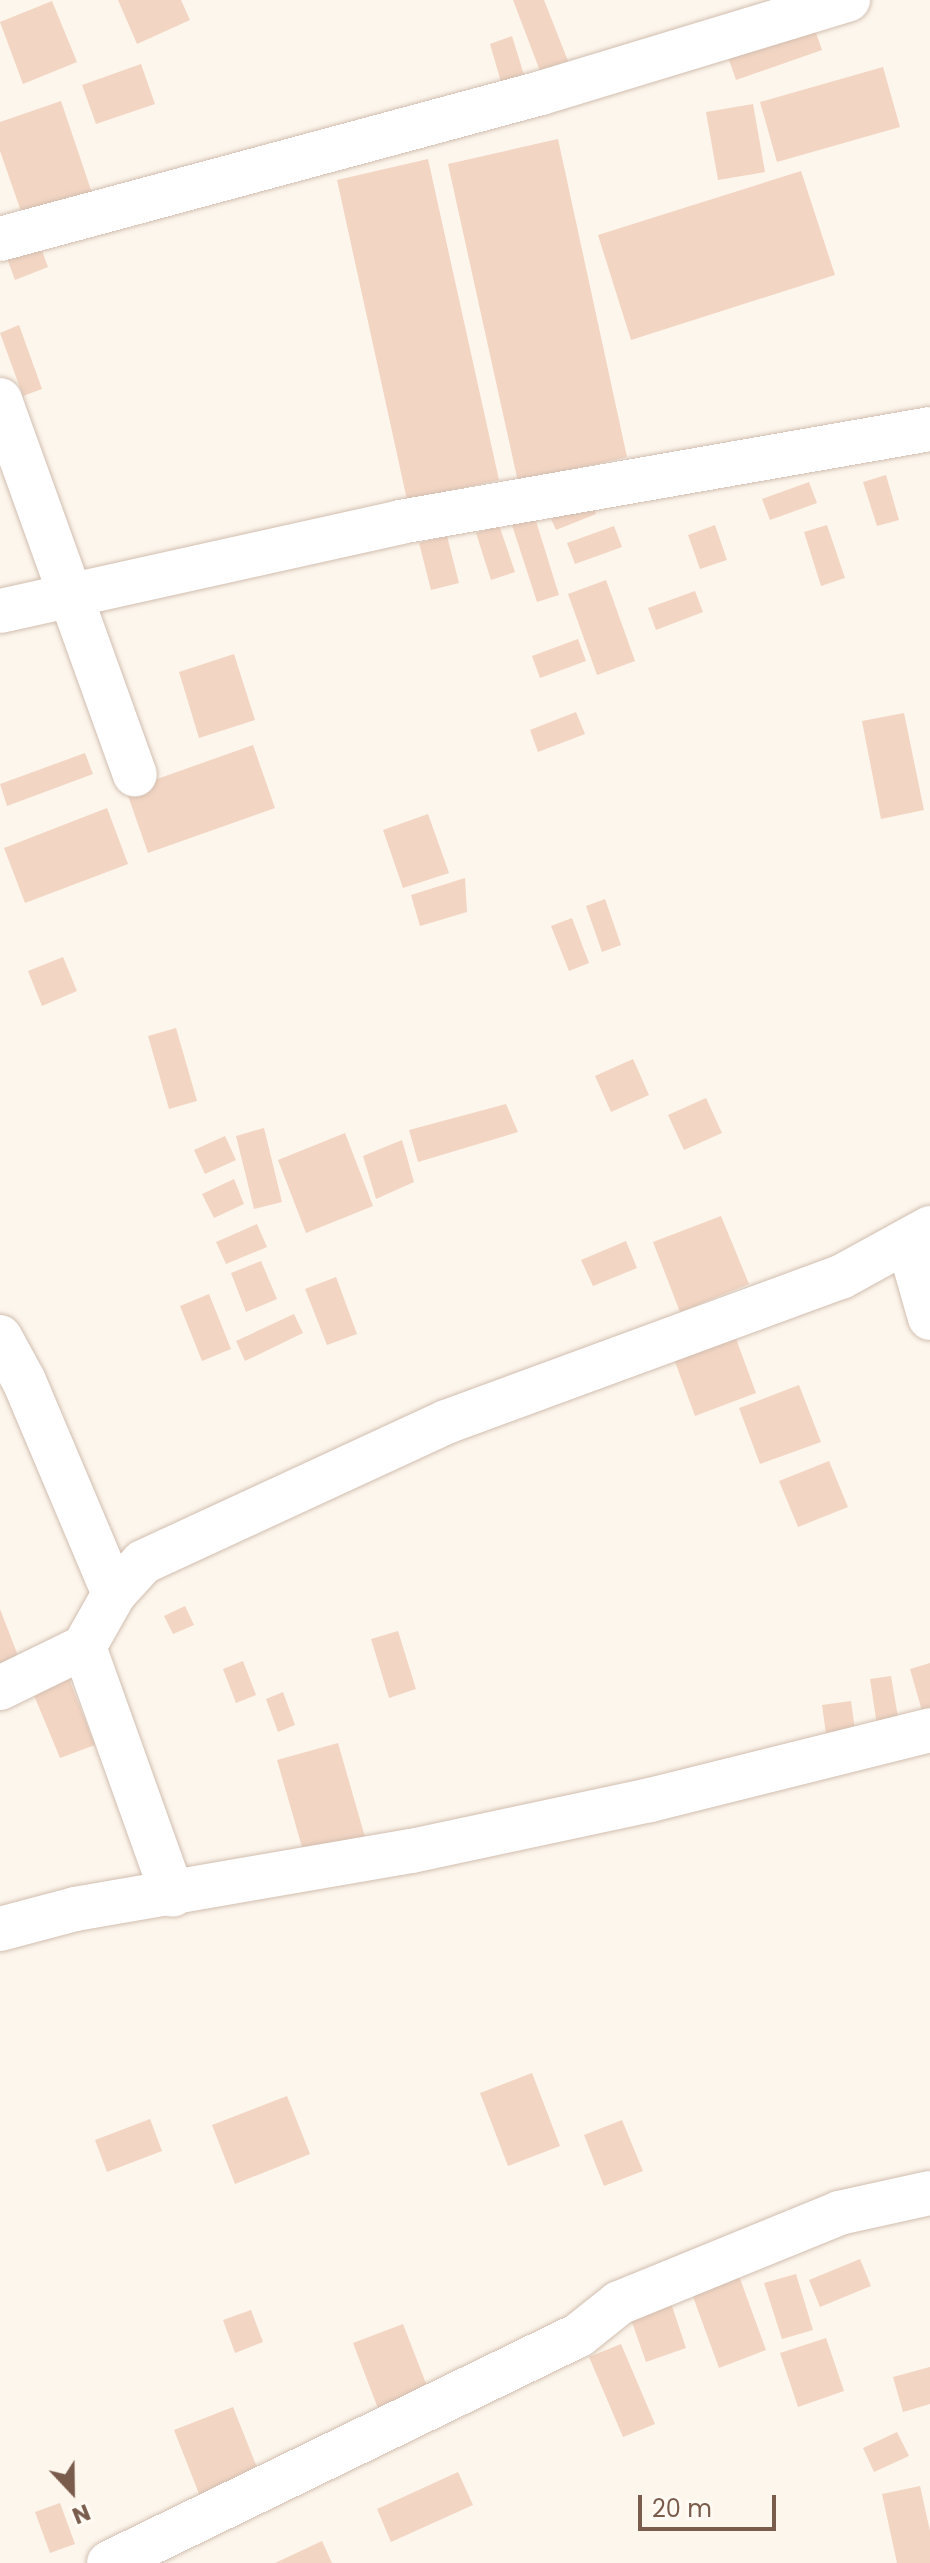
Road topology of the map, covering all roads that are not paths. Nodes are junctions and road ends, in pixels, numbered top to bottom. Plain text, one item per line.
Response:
1 (848, 0) edge
2 (0, 239) edge
3 (0, 400) edge
4 (930, 429) edge
5 (73, 594) junction
6 (0, 611) edge
7 (135, 774) dead end
8 (919, 1234) edge
9 (930, 1318) edge
10 (0, 1337) edge
11 (114, 1594) junction
12 (84, 1647) junction
13 (0, 1688) edge
14 (930, 1730) edge
15 (173, 1895) junction
16 (0, 1929) edge
17 (930, 2193) edge
18 (109, 2563) edge

1 - 2 street
3 - 5 street
4 - 5 street
5 - 6 street
5 - 7 street
8 - 9 street
8 - 11 street
10 - 11 street
11 - 12 street
12 - 13 street
12 - 15 street
14 - 15 street
15 - 16 street
17 - 18 street

